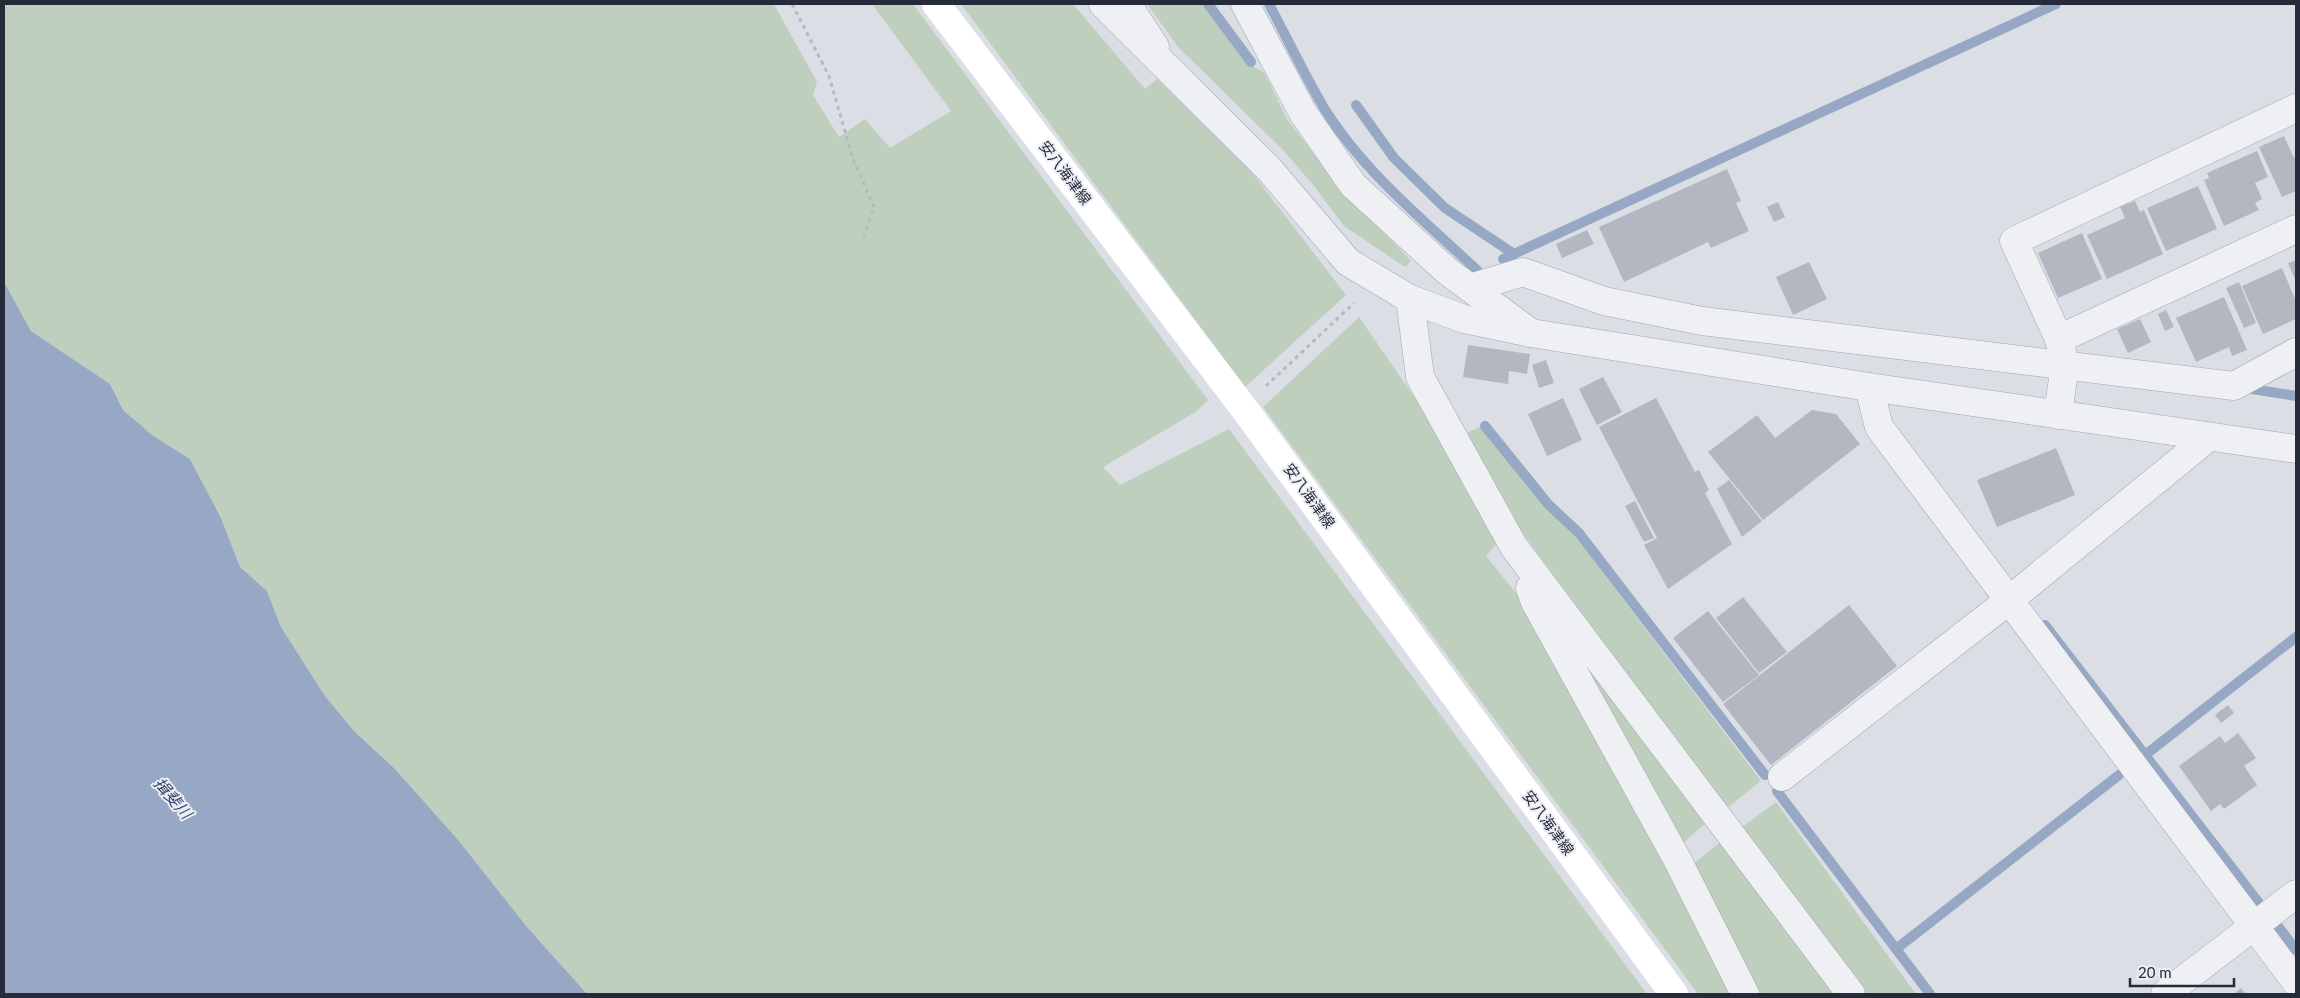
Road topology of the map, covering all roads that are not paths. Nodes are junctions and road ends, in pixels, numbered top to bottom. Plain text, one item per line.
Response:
1 (936, 4) edge
2 (1103, 4) edge
3 (1126, 4) edge
4 (1245, 4) edge
5 (1167, 65) junction
6 (2296, 108) edge
7 (2296, 229) edge
8 (1470, 288) junction
9 (1410, 299) junction
10 (1531, 333) junction
11 (2062, 352) junction
12 (2296, 352) edge
13 (1869, 387) junction
14 (2058, 415) junction
15 (2209, 437) junction
16 (2296, 449) edge
17 (1514, 547) junction
18 (2008, 601) junction
19 (1782, 777) dead end
20 (2296, 894) edge
21 (2254, 926) junction
22 (2296, 982) edge
23 (1674, 994) edge
24 (1745, 994) edge
25 (1851, 994) edge
26 (2165, 994) edge

1 - 23 main road, 安八海津線
2 - 5 street
3 - 5 street
4 - 8 street
5 - 9 street
6 - 11 street
7 - 11 street
8 - 10 street
8 - 11 street
9 - 10 street
9 - 17 street
10 - 13 street
11 - 12 street
11 - 14 street
13 - 14 street
13 - 18 street
14 - 15 street
15 - 16 street
15 - 18 street
17 - 24 street
17 - 25 street
18 - 19 street
18 - 21 street
20 - 21 street
21 - 22 street
21 - 26 street

